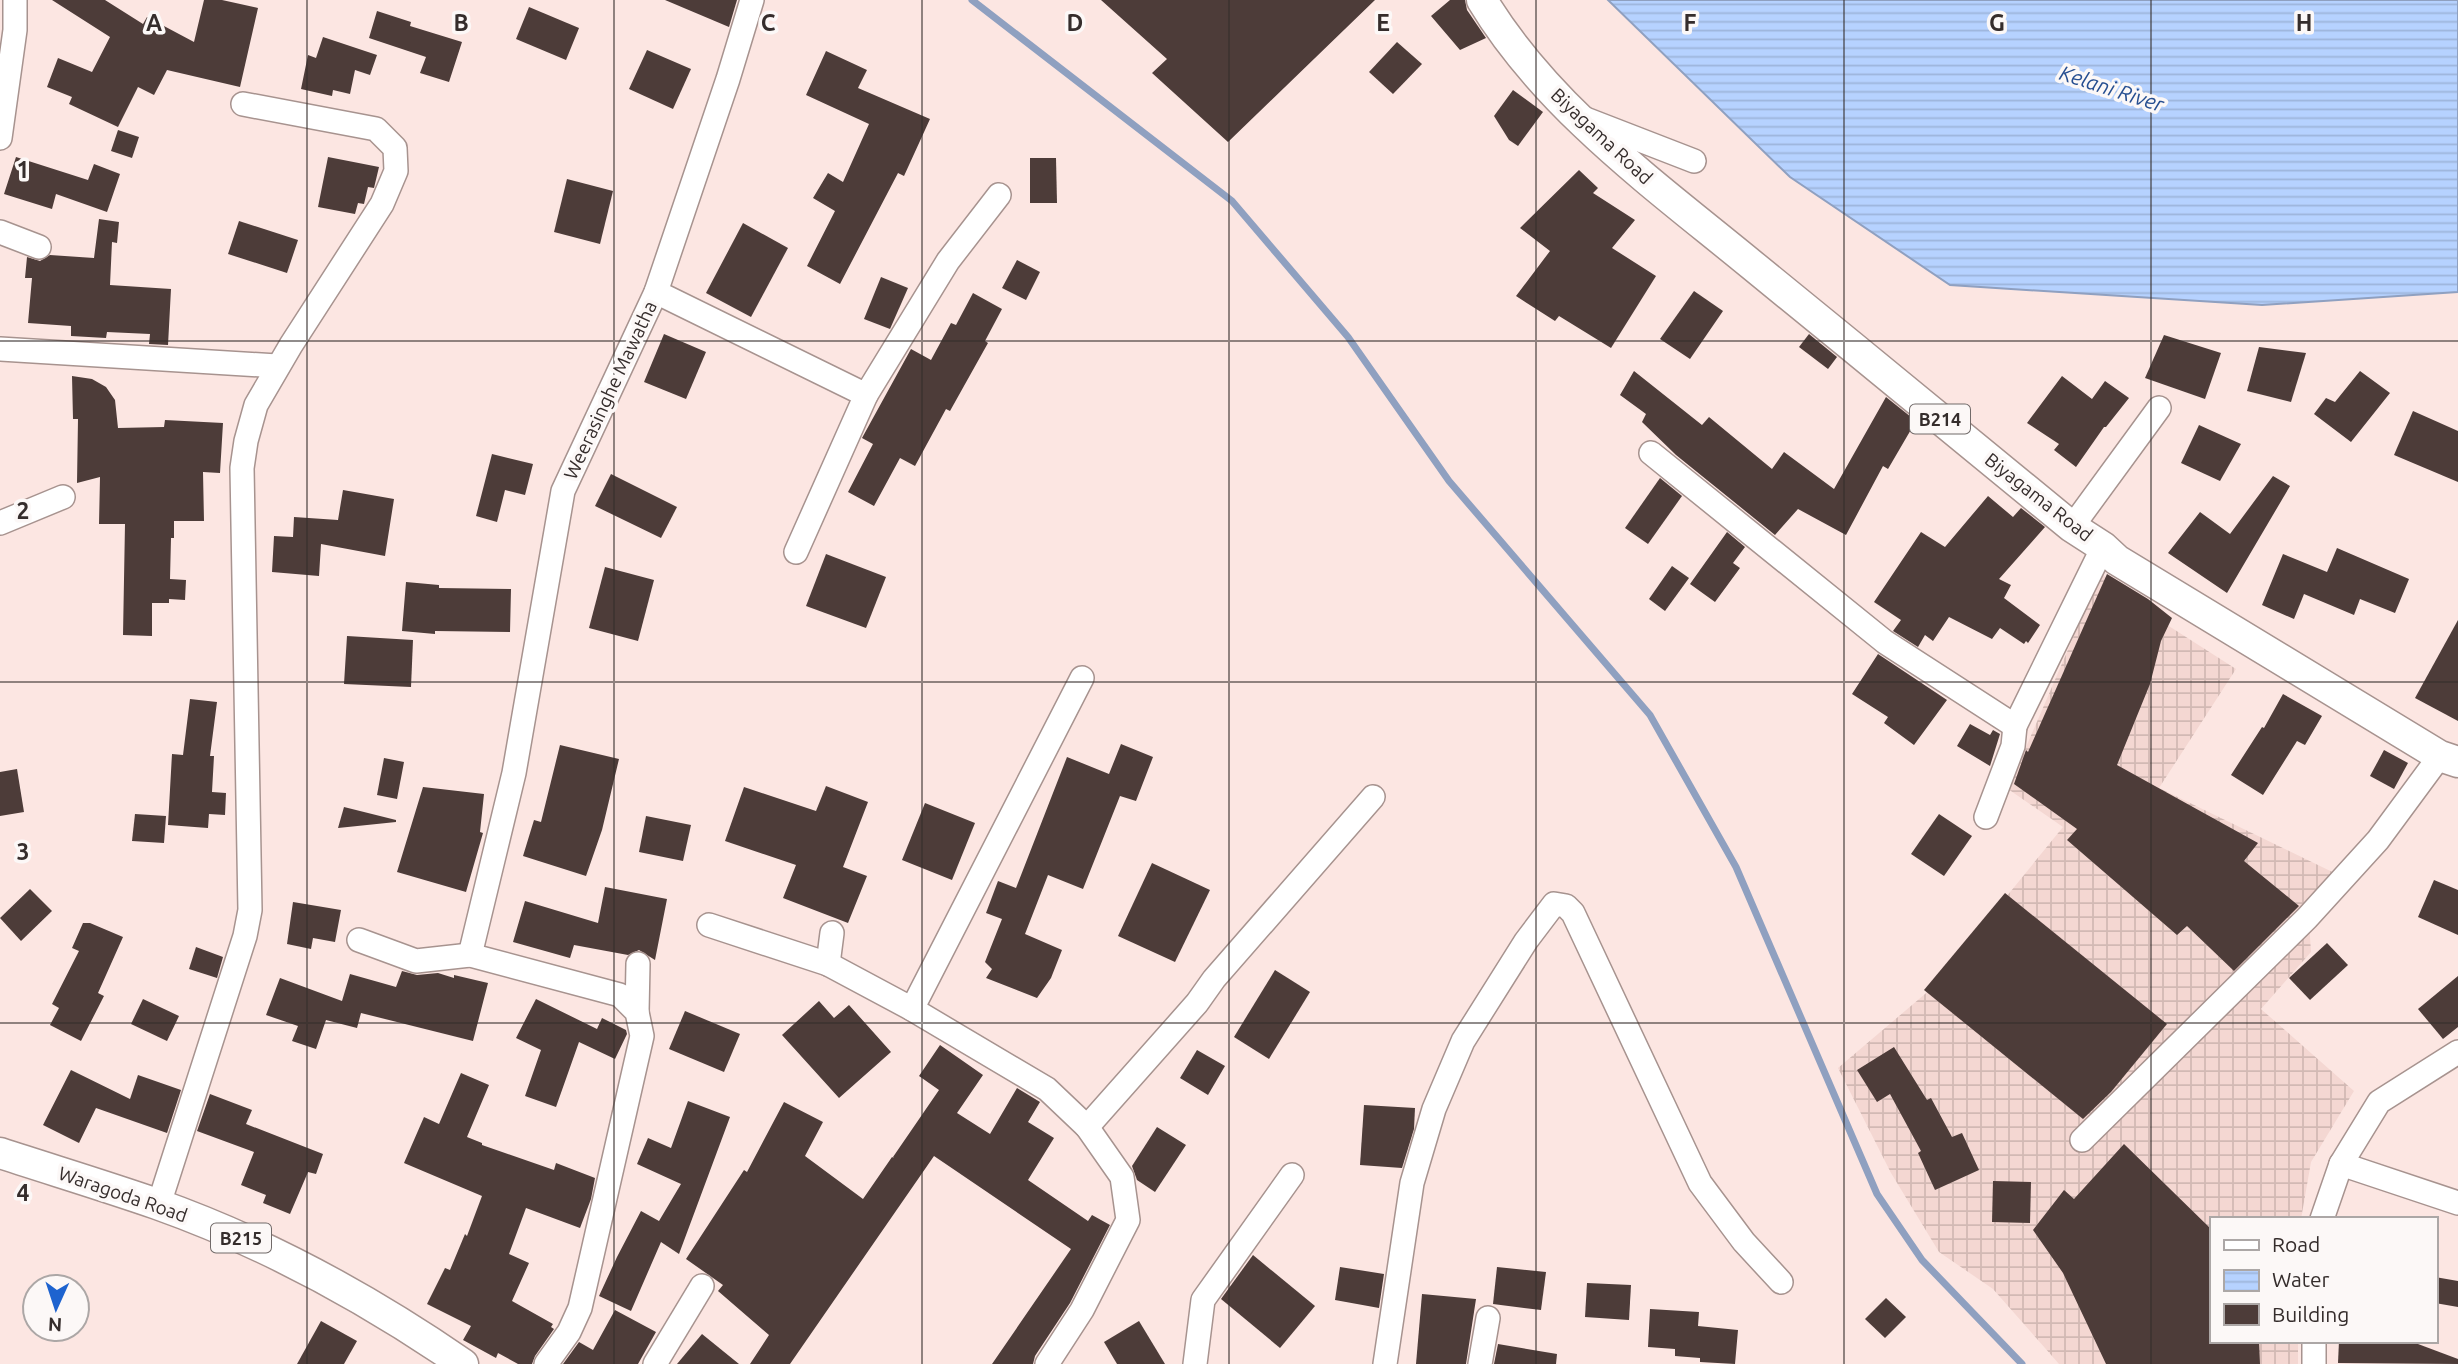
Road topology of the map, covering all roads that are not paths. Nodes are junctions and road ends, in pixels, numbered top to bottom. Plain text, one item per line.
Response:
1 (15, 0) edge
2 (752, 0) edge
3 (1482, 0) edge
4 (243, 104) dead end
5 (1573, 114) junction
6 (0, 138) edge
7 (1694, 161) dead end
8 (999, 195) dead end
9 (0, 232) edge
10 (39, 247) dead end
11 (656, 292) junction
12 (0, 349) edge
13 (277, 366) junction
14 (866, 395) junction
15 (2159, 408) dead end
16 (1651, 453) dead end
17 (63, 497) dead end
18 (0, 523) edge
19 (2072, 527) junction
20 (2103, 547) junction
21 (796, 552) dead end
22 (1082, 678) dead end
23 (2015, 726) junction
24 (2449, 759) edge
25 (1373, 797) dead end
26 (1986, 817) dead end
27 (709, 925) dead end
28 (832, 933) dead end
29 (359, 940) dead end
30 (470, 954) junction
31 (638, 964) dead end
32 (828, 964) junction
33 (912, 1009) junction
34 (637, 1012) junction
35 (2458, 1052) edge
36 (1087, 1126) junction
37 (2082, 1140) dead end
38 (0, 1153) edge
39 (2341, 1164) junction
40 (1292, 1175) dead end
41 (2458, 1203) edge
42 (159, 1204) junction
43 (2323, 1217) edge
44 (1781, 1282) dead end
45 (702, 1286) dead end
46 (1488, 1318) dead end
47 (2314, 1343) edge
48 (463, 1364) edge
49 (546, 1364) edge
50 (655, 1364) edge
51 (1047, 1364) edge
52 (1195, 1364) edge
53 (1385, 1364) edge
54 (1480, 1364) edge
55 (2315, 1364) edge

1 - 6 street
2 - 11 street, Weerasinghe Mawatha
3 - 5 main road, Biyagama Road / B214
4 - 13 street
5 - 7 street
5 - 19 main road, Biyagama Road / B214
8 - 14 street
9 - 10 street
11 - 14 street
11 - 30 street, Weerasinghe Mawatha
12 - 13 street
13 - 42 street
14 - 21 street
15 - 19 street
16 - 23 street
17 - 18 street
19 - 20 main road, Biyagama Road / B214
20 - 23 street
20 - 24 main road, Biyagama Road / B214
22 - 33 street
23 - 26 street
24 - 37 street
25 - 36 street
27 - 32 street
28 - 32 street
29 - 30 street
30 - 34 street
31 - 34 street
32 - 33 street
33 - 36 street
34 - 49 street
35 - 39 street
36 - 51 street
38 - 42 main road, Waragoda Road / B215
39 - 41 street
39 - 43 street
40 - 52 street
42 - 48 main road, Waragoda Road / B215
44 - 53 street
45 - 50 street
46 - 54 street
47 - 55 street

